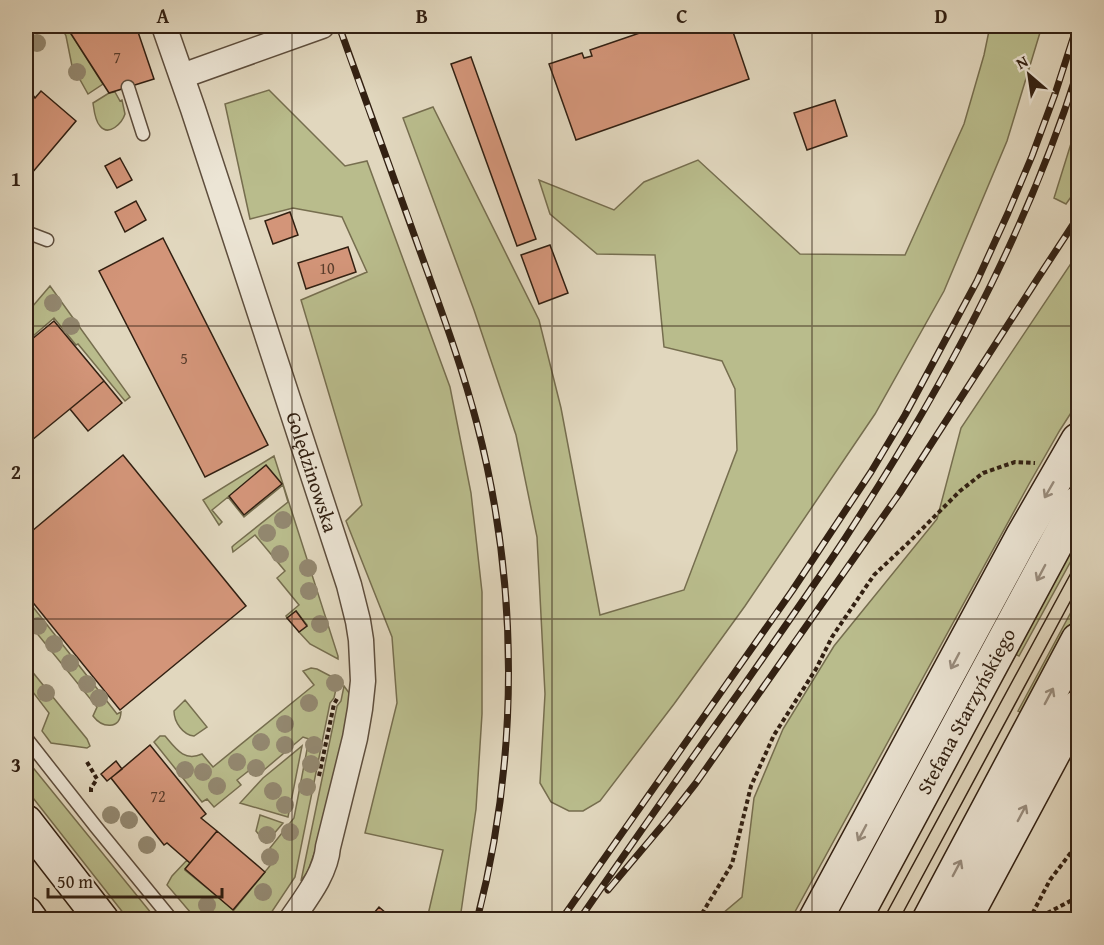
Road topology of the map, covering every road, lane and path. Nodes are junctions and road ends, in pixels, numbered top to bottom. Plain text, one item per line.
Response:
1 (164, 26) edge
2 (322, 26) edge
3 (182, 76) junction
4 (128, 87) dead end
5 (143, 134) dead end
6 (26, 232) edge
7 (47, 240) dead end
8 (1078, 440) edge
9 (1039, 463) dead end
10 (1078, 502) edge
11 (1078, 640) edge
12 (339, 692) dead end
13 (1078, 707) edge
14 (26, 738) edge
15 (317, 785) dead end
16 (26, 822) edge
17 (1078, 836) edge
18 (1078, 897) edge
19 (26, 913) edge
20 (30, 920) edge
21 (102, 920) edge
22 (172, 920) edge
23 (291, 920) edge
24 (698, 920) edge
25 (815, 920) edge
26 (854, 920) edge
27 (929, 920) edge
28 (964, 920) edge
29 (1029, 920) edge
30 (1034, 920) edge

1 - 3 street, Golędzinowska
2 - 3 street
3 - 23 street, Golędzinowska
4 - 5 lane
6 - 7 lane
8 -> 25 main road
9 - 24 path
10 -> 26 main road, Stefana Starzyńskiego
27 -> 11 main road
12 - 15 path
28 -> 13 main road
14 - 22 lane
16 - 21 main road
17 - 29 path
18 - 30 path
19 - 20 main road

